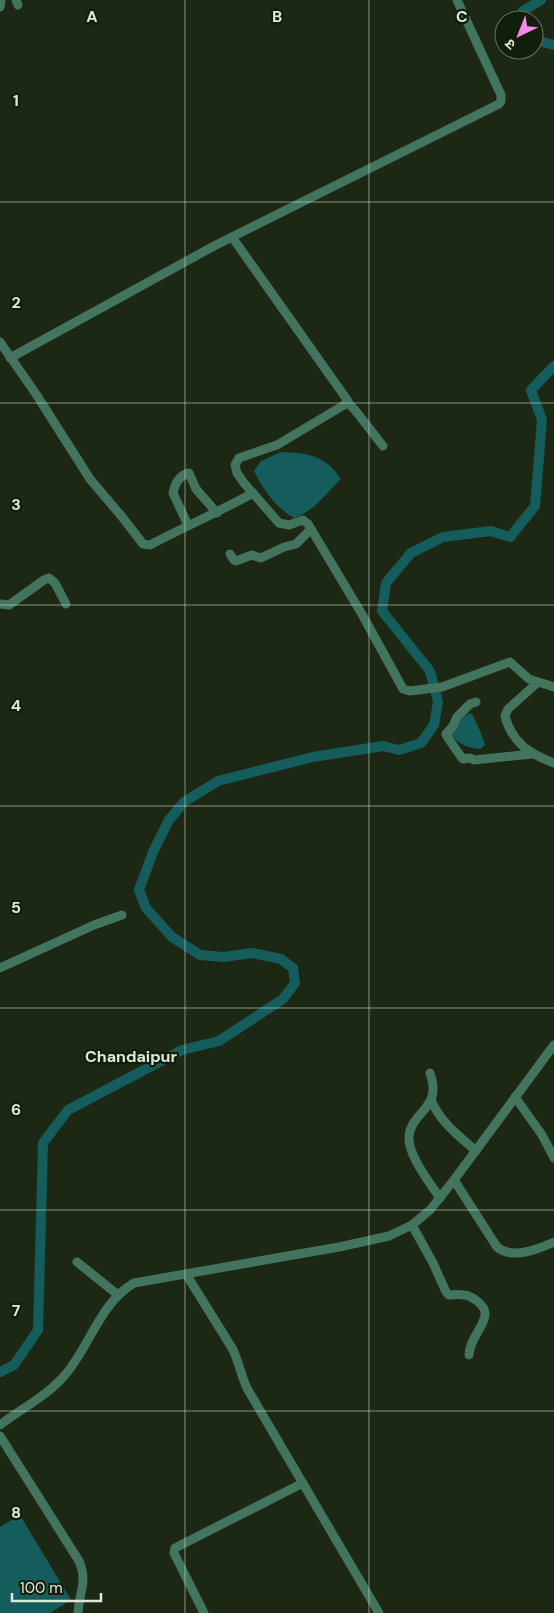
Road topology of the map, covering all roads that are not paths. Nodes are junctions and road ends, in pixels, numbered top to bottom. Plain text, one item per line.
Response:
1 (1, 0) edge
2 (457, 0) edge
3 (0, 6) edge
4 (232, 237) junction
5 (1, 348) edge
6 (10, 358) junction
7 (348, 402) junction
8 (383, 446) dead end
9 (253, 493) junction
10 (217, 513) junction
11 (188, 525) junction
12 (311, 529) junction
13 (230, 554) dead end
14 (0, 604) edge
15 (66, 604) dead end
16 (537, 683) junction
17 (554, 688) edge
18 (476, 702) dead end
19 (532, 754) junction
20 (554, 763) edge
21 (122, 915) dead end
22 (0, 968) edge
23 (554, 1045) edge
24 (430, 1073) dead end
25 (515, 1097) junction
26 (431, 1100) junction
27 (476, 1151) junction
28 (554, 1158) edge
29 (454, 1180) junction
30 (440, 1198) junction
31 (412, 1225) junction
32 (554, 1242) edge
33 (77, 1262) dead end
34 (186, 1274) junction
35 (118, 1294) junction
36 (469, 1355) dead end
37 (0, 1425) edge
38 (0, 1436) edge
39 (303, 1483) junction
40 (78, 1613) edge
41 (204, 1613) edge
42 (379, 1613) edge

1 - 3 street
2 - 4 street
4 - 6 street
4 - 7 street
5 - 6 street
6 - 11 street
7 - 8 street
7 - 9 street
9 - 10 street
9 - 12 street
10 - 11 street
10 - 11 street
12 - 13 street
12 - 16 street
14 - 15 street
16 - 17 street
16 - 19 street
18 - 19 street
19 - 20 street
21 - 22 street
23 - 25 street
24 - 26 street
25 - 27 street
25 - 28 street
26 - 27 street
26 - 30 street
27 - 29 street
29 - 30 street
29 - 32 street
30 - 31 street
31 - 34 street
31 - 36 street
33 - 35 street
34 - 35 street
34 - 39 street
35 - 37 street
38 - 40 street
39 - 41 street
39 - 42 street

